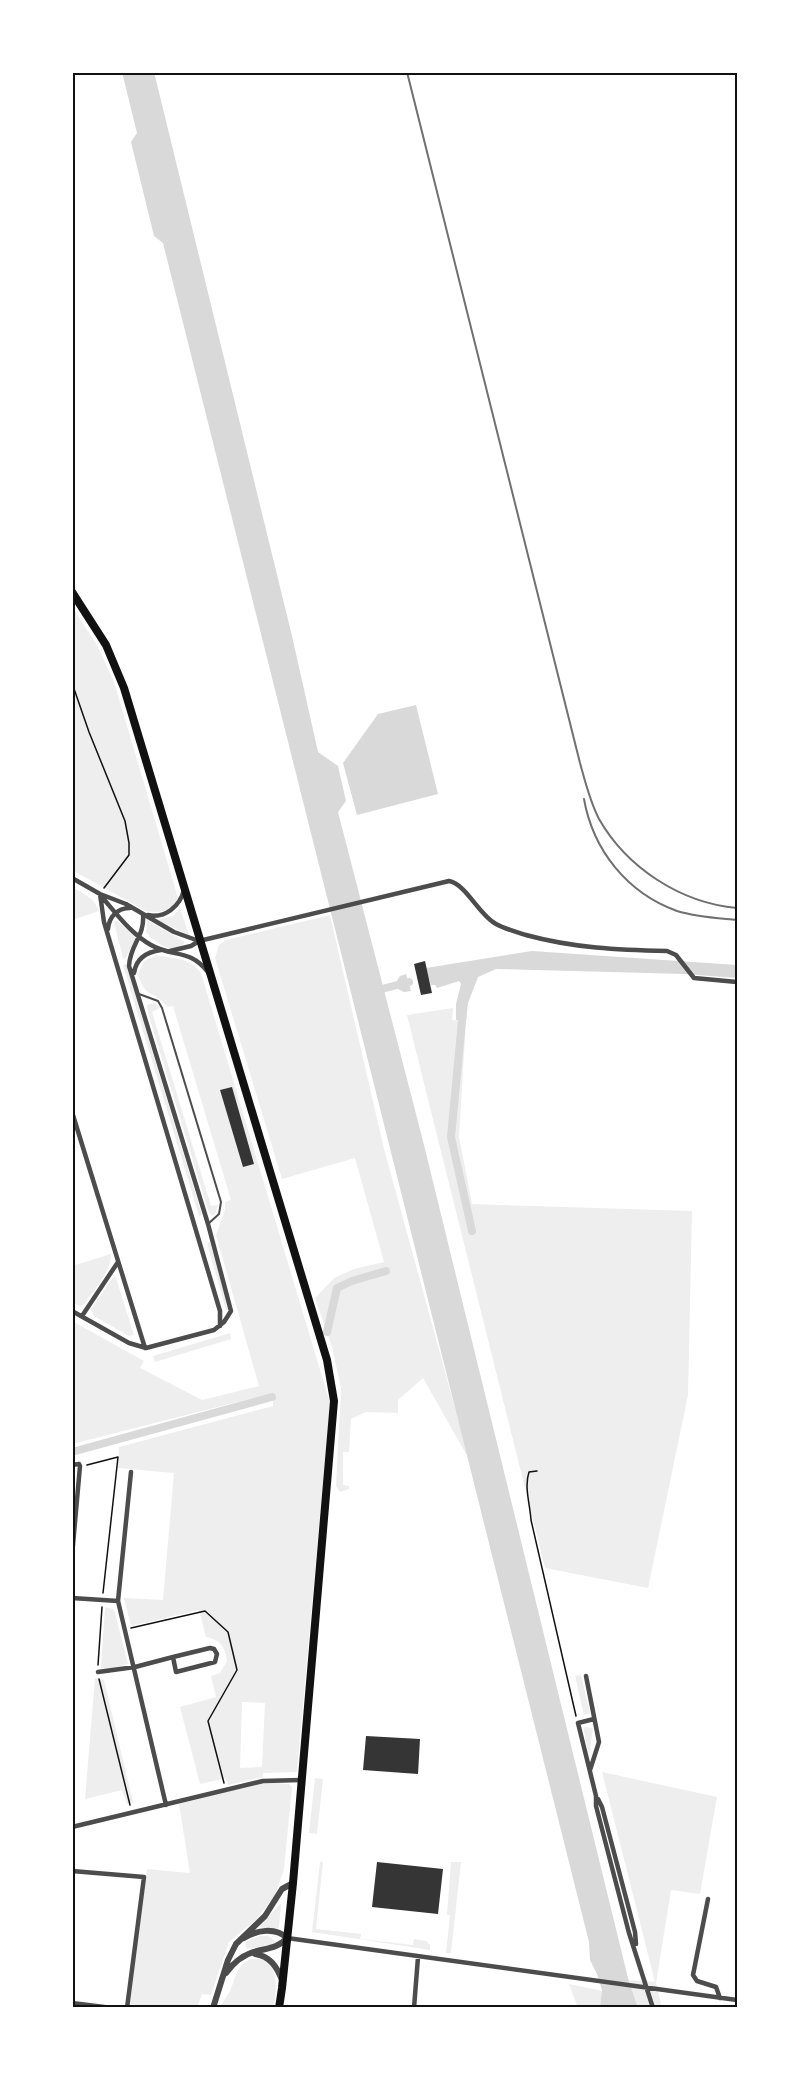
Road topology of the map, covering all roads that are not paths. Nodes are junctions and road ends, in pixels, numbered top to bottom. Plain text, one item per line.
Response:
1 (72, 592) edge
2 (72, 879) edge
3 (184, 890) junction
4 (100, 894) junction
5 (134, 909) junction
6 (116, 913) junction
7 (143, 914) junction
8 (108, 934) junction
9 (139, 936) junction
10 (199, 941) junction
11 (162, 950) junction
12 (170, 951) junction
13 (209, 973) junction
14 (134, 979) junction
15 (737, 982) edge
16 (138, 994) junction
17 (72, 1112) edge
18 (208, 1224) junction
19 (195, 1228) junction
20 (118, 1262) junction
21 (72, 1311) edge
22 (82, 1316) junction
23 (220, 1326) junction
24 (145, 1348) junction
25 (72, 1465) edge
26 (131, 1472) dead end
27 (72, 1556) edge
28 (72, 1598) edge
29 (118, 1601) junction
30 (173, 1657) junction
31 (135, 1667) junction
32 (98, 1672) road end
33 (586, 1676) dead end
34 (594, 1719) junction
35 (590, 1770) junction
36 (301, 1780) junction
37 (166, 1805) junction
38 (72, 1827) edge
39 (72, 1870) edge
40 (292, 1883) junction
41 (708, 1899) dead end
42 (287, 1938) junction
43 (233, 1950) junction
44 (249, 1954) junction
45 (418, 1956) junction
46 (224, 1976) junction
47 (283, 1986) junction
48 (646, 1988) junction
49 (720, 1998) junction
50 (737, 2000) edge
51 (72, 2003) edge
52 (112, 2008) edge
53 (126, 2008) edge
54 (213, 2008) edge
55 (281, 2008) edge
56 (414, 2008) edge
57 (653, 2008) edge

1 - 3 main road
2 - 4 street
3 - 7 street
3 - 10 main road
4 - 5 street
4 - 6 street
4 - 8 street
5 - 6 street
5 - 7 street
6 - 8 street
6 - 9 street
7 - 9 street
7 - 10 street
8 - 19 street
9 - 11 street
9 - 14 street
10 - 12 street
10 - 13 main road
10 - 15 street
11 - 12 street
11 - 14 street
12 - 13 street
13 - 36 main road
14 - 16 street
16 - 18 street
16 - 18 lane
17 - 20 street
18 - 19 street
18 - 23 street
19 - 23 street
20 - 22 street
20 - 24 street
21 - 22 street
22 - 24 street
23 - 24 street
25 - 27 street
26 - 29 street
28 - 29 street
29 - 31 street
30 - 30 street
30 - 31 street
31 - 32 street
31 - 37 street
33 - 34 street
34 - 35 street
34 - 35 street
35 - 48 street
36 - 37 street
36 - 40 main road
37 - 38 street
39 - 53 street
40 - 42 main road
40 - 43 street
41 - 49 street
42 - 43 street
42 - 44 street
42 - 45 street
42 - 47 main road
43 - 46 street
44 - 46 street
44 - 47 street
45 - 48 street
45 - 56 street
46 - 54 street
47 - 55 main road
48 - 49 street
48 - 57 street
49 - 50 street
51 - 52 street

